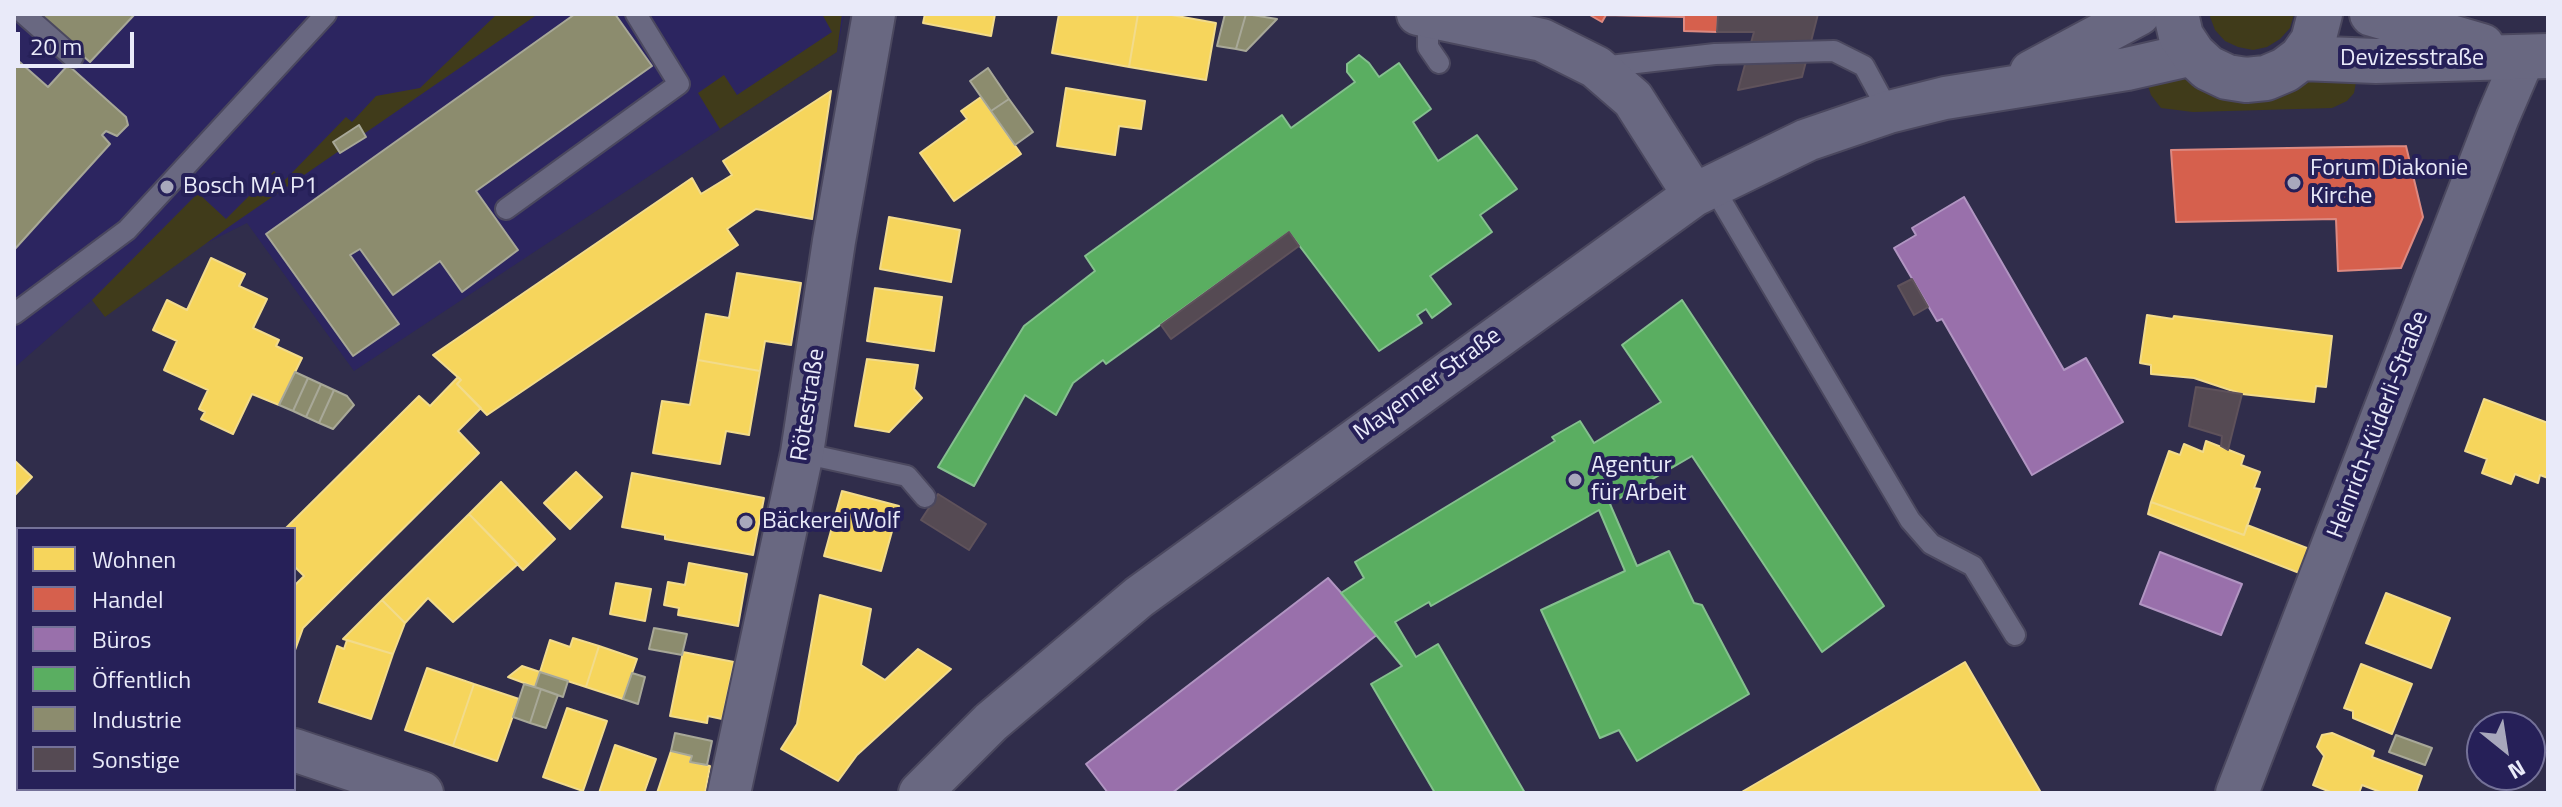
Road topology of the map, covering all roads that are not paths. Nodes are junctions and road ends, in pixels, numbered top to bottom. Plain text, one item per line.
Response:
1 (24, 14) edge
2 (326, 14) edge
3 (636, 14) edge
4 (874, 14) edge
5 (2139, 14) edge
6 (2176, 14) edge
7 (2320, 14) edge
8 (2372, 14) edge
9 (1423, 15) edge
10 (2193, 54) junction
11 (73, 57) dead end
12 (2535, 57) edge
13 (2301, 58) junction
14 (1439, 63) dead end
15 (1596, 67) junction
16 (1999, 88) junction
17 (1889, 112) junction
18 (1703, 190) junction
19 (506, 209) dead end
20 (14, 314) edge
21 (802, 453) junction
22 (925, 497) dead end
23 (2015, 635) dead end
24 (312, 768) edge
25 (422, 793) edge
26 (729, 793) edge
27 (920, 793) edge
28 (2237, 793) edge

1 - 11 lane
2 - 20 lane
3 - 19 lane
4 - 21 street, Rötestraße
5 - 16 street, Mayenner Straße
6 - 10 street
7 - 13 street
8 - 12 street, Devizesstraße
9 - 14 lane
9 - 15 street
10 - 13 street
10 - 16 street, Mayenner Straße
12 - 13 street, Devizesstraße
12 - 28 street, Heinrich-Küderli-Straße
15 - 17 lane
15 - 18 street
16 - 17 street, Mayenner Straße
17 - 18 street, Mayenner Straße
18 - 23 lane
18 - 27 street, Mayenner Straße
21 - 22 lane
21 - 26 street, Rötestraße
24 - 25 street

